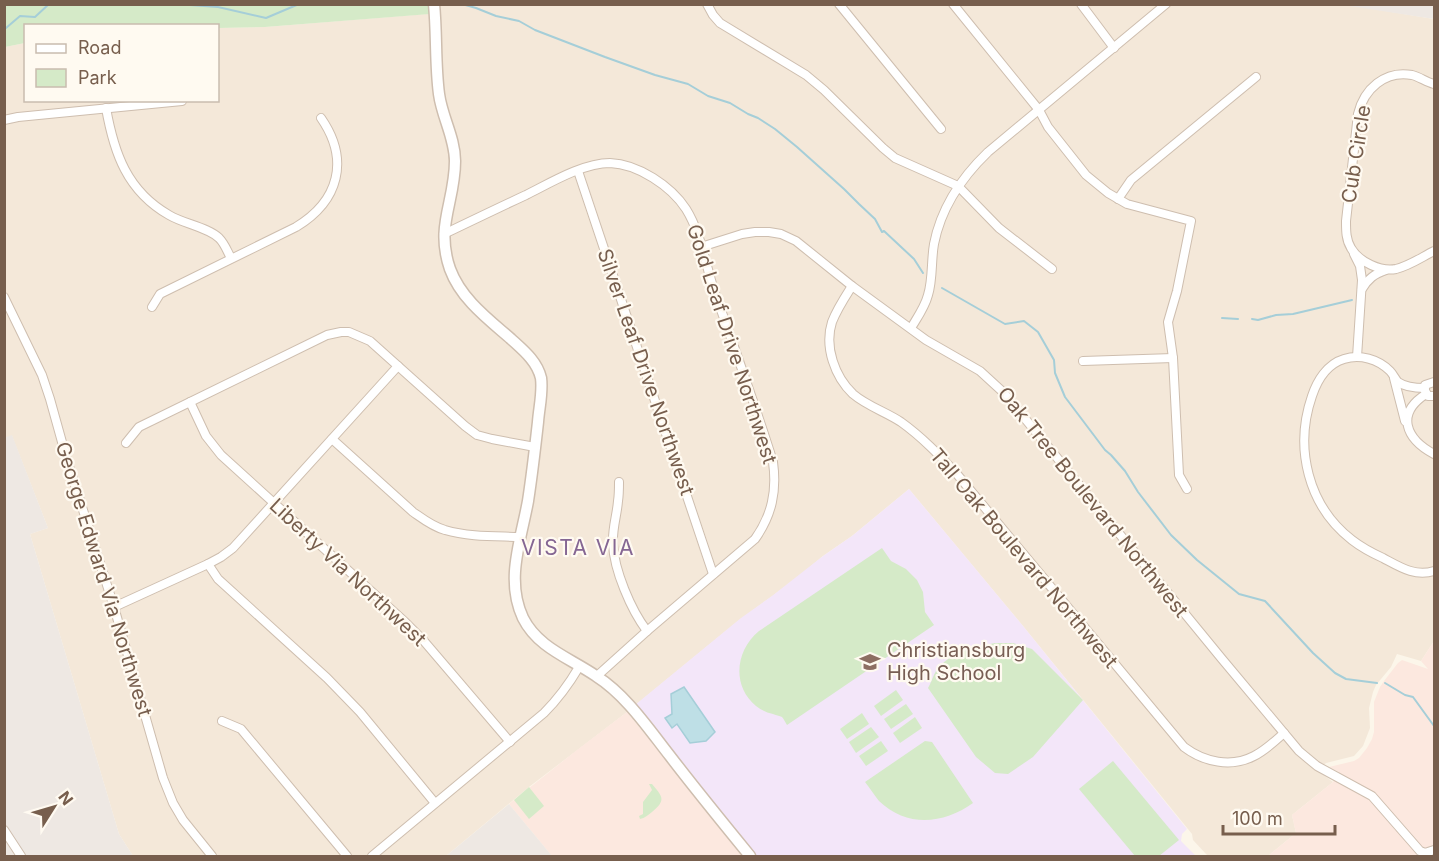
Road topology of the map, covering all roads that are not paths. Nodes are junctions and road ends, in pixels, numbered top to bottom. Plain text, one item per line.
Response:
1 (434, 4) edge
2 (707, 4) edge
3 (838, 4) edge
4 (953, 4) edge
5 (1082, 4) edge
6 (1166, 4) edge
7 (1114, 48) junction
8 (1256, 77) dead end
9 (1433, 85) edge
10 (171, 102) edge
11 (106, 108) junction
12 (1039, 110) junction
13 (321, 118) dead end
14 (4, 120) edge
15 (940, 129) dead end
16 (578, 171) junction
17 (958, 186) junction
18 (1118, 199) junction
19 (444, 234) junction
20 (701, 247) junction
21 (1352, 250) junction
22 (1434, 251) edge
23 (231, 258) junction
24 (1052, 269) dead end
25 (1386, 270) junction
26 (852, 286) junction
27 (1361, 290) junction
28 (4, 297) edge
29 (152, 307) dead end
30 (911, 328) junction
31 (1357, 357) junction
32 (1173, 358) junction
33 (1083, 361) dead end
34 (399, 366) junction
35 (1393, 375) junction
36 (1434, 382) edge
37 (1428, 393) edge
38 (190, 402) junction
39 (1407, 424) junction
40 (332, 440) junction
41 (126, 443) dead end
42 (535, 447) junction
43 (1434, 454) edge
44 (619, 482) dead end
45 (1187, 489) dead end
46 (274, 504) junction
47 (520, 537) junction
48 (208, 564) junction
49 (1434, 571) edge
50 (713, 574) junction
51 (114, 607) junction
52 (647, 631) junction
53 (579, 667) junction
54 (597, 676) junction
55 (222, 720) dead end
56 (1284, 733) junction
57 (510, 742) junction
58 (435, 803) junction
59 (4, 830) edge
60 (1434, 850) edge
61 (21, 856) edge
62 (212, 856) edge
63 (346, 856) edge
64 (372, 856) edge
65 (750, 856) edge

1 - 19 street
2 - 17 street
3 - 15 street
4 - 12 street
5 - 7 street
6 - 7 street
7 - 12 street
8 - 18 street
9 - 21 street, Cub Circle
10 - 11 street
11 - 14 street
11 - 23 street
12 - 17 street
12 - 18 street
13 - 23 street
16 - 19 street, Gold Leaf Drive Northwest
16 - 20 street, Gold Leaf Drive Northwest
16 - 50 street, Silver Leaf Drive Northwest
17 - 24 street
17 - 30 street
18 - 32 street
19 - 42 street
20 - 26 street, Oak Tree Boulevard Northwest
20 - 50 street, Gold Leaf Drive Northwest
21 - 25 street
21 - 27 street, Cub Circle
22 - 25 street
23 - 29 street
25 - 27 street
26 - 30 street, Oak Tree Boulevard Northwest
26 - 56 street, Tall Oak Boulevard Northwest
27 - 31 street, Cub Circle
28 - 51 street, George Edward Via Northwest
30 - 56 street, Oak Tree Boulevard Northwest
31 - 35 street
31 - 49 street
32 - 33 street
32 - 45 street
34 - 38 street
34 - 40 street
34 - 42 street
35 - 37 street
35 - 39 street
36 - 37 street
37 - 39 street
38 - 41 street
38 - 46 street, Liberty Via Northwest
39 - 43 street
40 - 46 street
40 - 47 street
42 - 47 street
44 - 52 street
46 - 48 street
46 - 57 street, Liberty Via Northwest
47 - 53 street
48 - 51 street
48 - 58 street
50 - 52 street, Gold Leaf Drive Northwest
51 - 62 street, George Edward Via Northwest
52 - 54 street, Gold Leaf Drive Northwest
53 - 54 street
53 - 57 street
54 - 65 street
55 - 63 street
56 - 60 street, Oak Tree Boulevard Northwest
57 - 58 street
58 - 64 street
59 - 61 street

